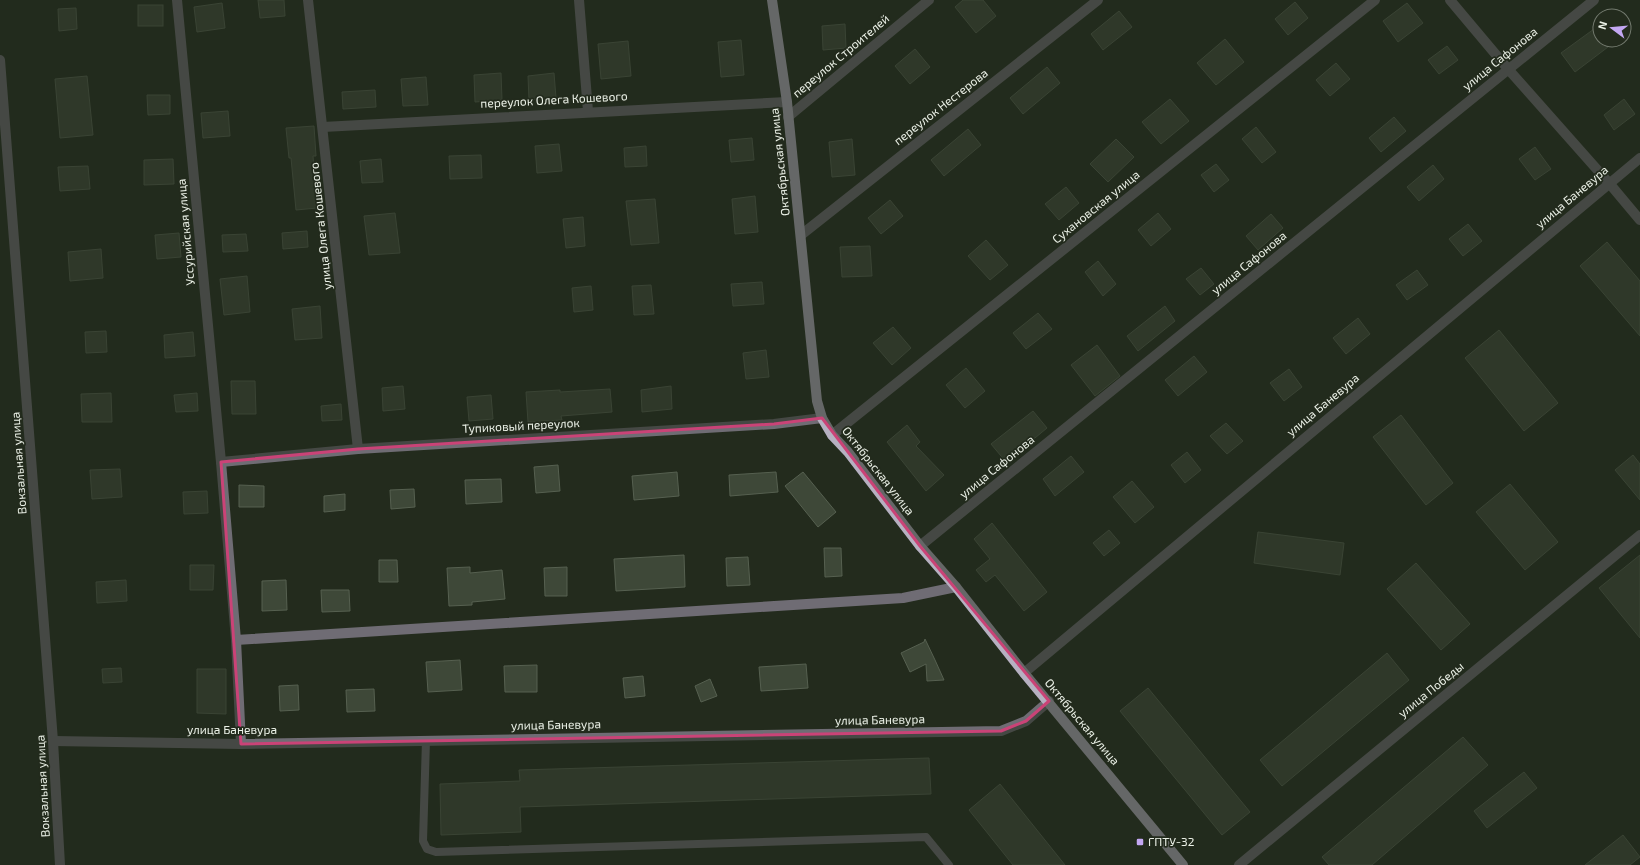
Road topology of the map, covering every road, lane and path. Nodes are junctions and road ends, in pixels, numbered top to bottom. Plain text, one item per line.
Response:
1 (177, 0) edge
2 (308, 0) edge
3 (578, 0) edge
4 (772, 0) edge
5 (929, 0) edge
6 (1098, 0) edge
7 (1375, 0) edge
8 (1450, 0) edge
9 (1594, 0) edge
10 (0, 60) edge
11 (1508, 69) junction
12 (787, 102) junction
13 (588, 111) junction
14 (788, 117) junction
15 (323, 127) junction
16 (1640, 158) edge
17 (1609, 183) junction
18 (1640, 220) edge
19 (801, 235) junction
20 (822, 418) junction
21 (832, 435) junction
22 (358, 449) junction
23 (221, 462) junction
24 (1640, 534) edge
25 (920, 546) junction
26 (956, 587) junction
27 (236, 640) junction
28 (1024, 673) junction
29 (1049, 701) junction
30 (426, 740) junction
31 (54, 741) junction
32 (241, 744) junction
33 (60, 865) edge
34 (950, 865) edge
35 (1183, 865) edge
36 (1238, 865) edge

1 - 23 street, Уссурийская улица
2 - 15 street, улица Олега Кошевого
3 - 13 street
4 - 12 main road, Октябрьская улица
5 - 14 street, переулок Строителей
6 - 19 street, переулок Нестерова
7 - 21 street, Сухановская улица
8 - 11 street
9 - 11 street, улица Сафонова
10 - 31 street, Вокзальная улица
11 - 17 street
11 - 25 street, улица Сафонова
12 - 13 street, переулок Олега Кошевого
12 - 14 main road, Октябрьская улица
13 - 15 street, переулок Олега Кошевого
14 - 19 main road, Октябрьская улица
15 - 22 street, улица Олега Кошевого
16 - 17 street, улица Баневура
17 - 18 street
17 - 28 street, улица Баневура
19 - 20 main road, Октябрьская улица
20 - 21 main road, Октябрьская улица
20 - 22 street, Тупиковый переулок
21 - 25 main road, Октябрьская улица
22 - 23 street, Тупиковый переулок
23 - 27 street, Уссурийская улица
24 - 36 street, улица Победы
25 - 26 main road, Октябрьская улица
26 - 27 street
26 - 28 main road, Октябрьская улица
27 - 32 street, Уссурийская улица
28 - 29 main road, Октябрьская улица
29 - 30 street, улица Баневура
29 - 35 main road, Октябрьская улица
30 - 32 street, улица Баневура
30 - 34 lane
31 - 32 street, улица Баневура
31 - 33 street, Вокзальная улица

